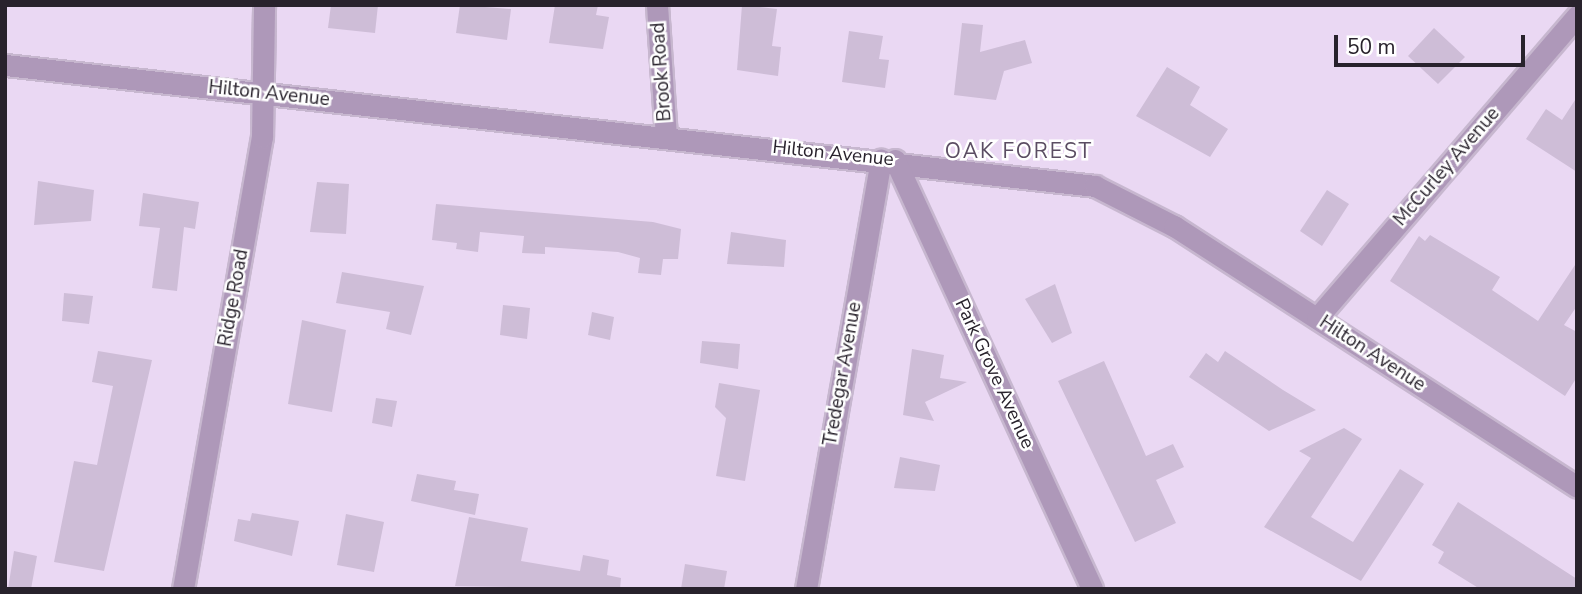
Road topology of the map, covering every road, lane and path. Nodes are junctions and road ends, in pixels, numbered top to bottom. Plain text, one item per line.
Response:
1 (264, 5) edge
2 (657, 5) edge
3 (1577, 16) edge
4 (5, 65) edge
5 (267, 93) junction
6 (666, 138) junction
7 (888, 160) junction
8 (1317, 318) junction
9 (1577, 487) edge
10 (183, 589) edge
11 (806, 589) edge
12 (1092, 589) edge

1 - 5 street, Ridge Road
2 - 6 street, Brook Road
3 - 8 street, McCurley Avenue
4 - 5 street, Hilton Avenue
5 - 6 street, Hilton Avenue
5 - 10 street, Ridge Road
6 - 7 street, Hilton Avenue
7 - 8 street, Hilton Avenue
7 - 11 street, Tredegar Avenue
7 - 12 street, Park Grove Avenue
8 - 9 street, Hilton Avenue

